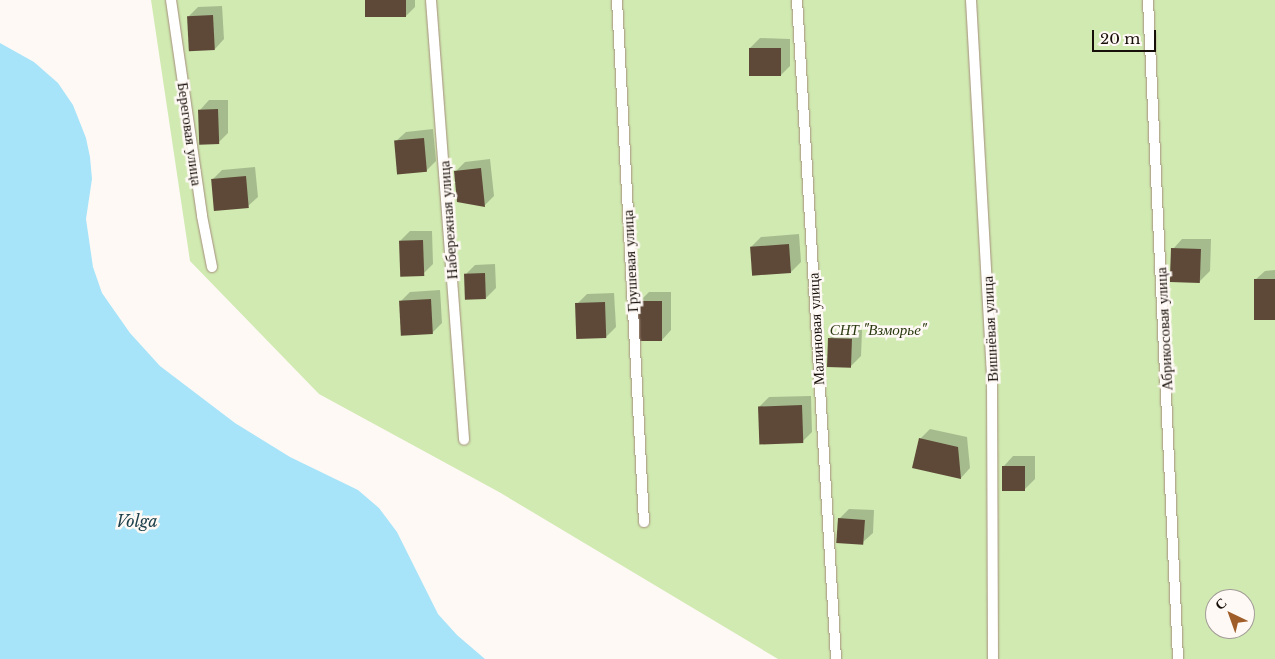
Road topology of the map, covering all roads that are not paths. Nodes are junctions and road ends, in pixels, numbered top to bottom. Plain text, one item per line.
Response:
1 (171, 0) edge
2 (431, 0) edge
3 (616, 0) edge
4 (797, 0) edge
5 (971, 0) edge
6 (1148, 0) edge
7 (212, 267) dead end
8 (464, 440) dead end
9 (644, 522) dead end
10 (836, 659) edge
11 (993, 659) edge
12 (1178, 659) edge

1 - 7 lane, Береговая улица
2 - 8 lane, Набережная улица
3 - 9 lane, Грушевая улица
4 - 10 lane, Малиновая улица
5 - 11 lane, Вишнёвая улица
6 - 12 lane, Абрикосовая улица

